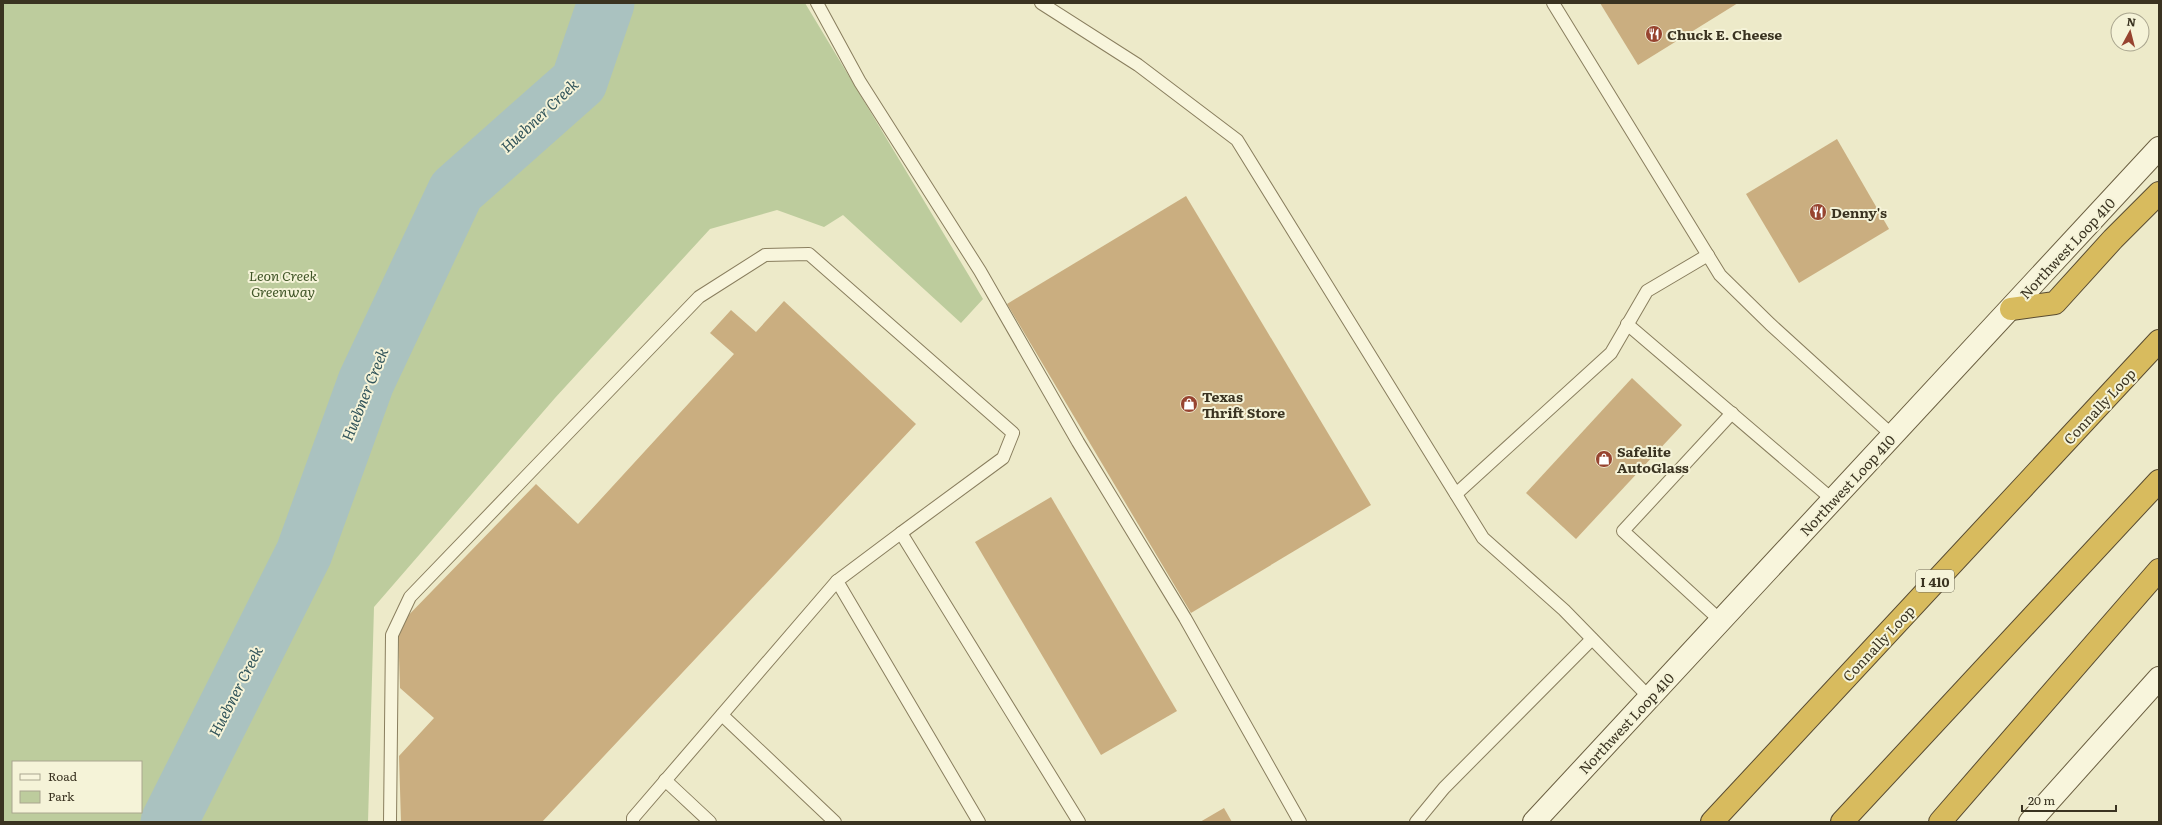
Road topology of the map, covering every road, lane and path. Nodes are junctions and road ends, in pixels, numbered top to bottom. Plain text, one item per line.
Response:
1 (817, 3) edge
2 (1041, 3) edge
3 (1553, 3) edge
4 (2159, 148) edge
5 (2159, 193) edge
6 (1708, 255) junction
7 (2011, 309) junction
8 (1627, 324) junction
9 (2159, 341) edge
10 (1732, 413) junction
11 (1892, 436) junction
12 (2159, 481) edge
13 (1456, 494) junction
14 (1833, 500) junction
15 (901, 533) junction
16 (2159, 570) edge
17 (837, 581) junction
18 (1721, 621) junction
19 (1592, 639) junction
20 (2159, 678) edge
21 (1650, 697) junction
22 (722, 715) junction
23 (665, 780) junction
24 (390, 822) edge
25 (633, 822) edge
26 (710, 822) edge
27 (835, 822) edge
28 (979, 822) edge
29 (1080, 822) edge
30 (1300, 822) edge
31 (1416, 822) edge
32 (1534, 822) edge
33 (1712, 822) edge
34 (1842, 822) edge
35 (1940, 822) edge
36 (2030, 822) edge

1 - 30 lane
2 - 13 lane
3 - 6 lane
4 - 7 main road, Northwest Loop 410
5 - 7 highway
6 - 8 lane
6 - 11 lane
7 - 11 main road, Northwest Loop 410
8 - 10 lane
8 - 13 lane
9 - 33 highway, Connally Loop / I 410
10 - 14 lane
10 - 18 lane
11 - 14 main road, Northwest Loop 410
12 - 34 highway
13 - 19 lane
14 - 18 main road, Northwest Loop 410
15 - 17 lane
15 - 24 lane
15 - 29 lane
16 - 35 highway
17 - 22 lane
17 - 28 lane
18 - 21 main road, Northwest Loop 410
19 - 21 lane
19 - 31 lane
20 - 36 main road
21 - 32 main road, Northwest Loop 410
22 - 23 lane
22 - 27 lane
23 - 25 lane
23 - 26 lane

